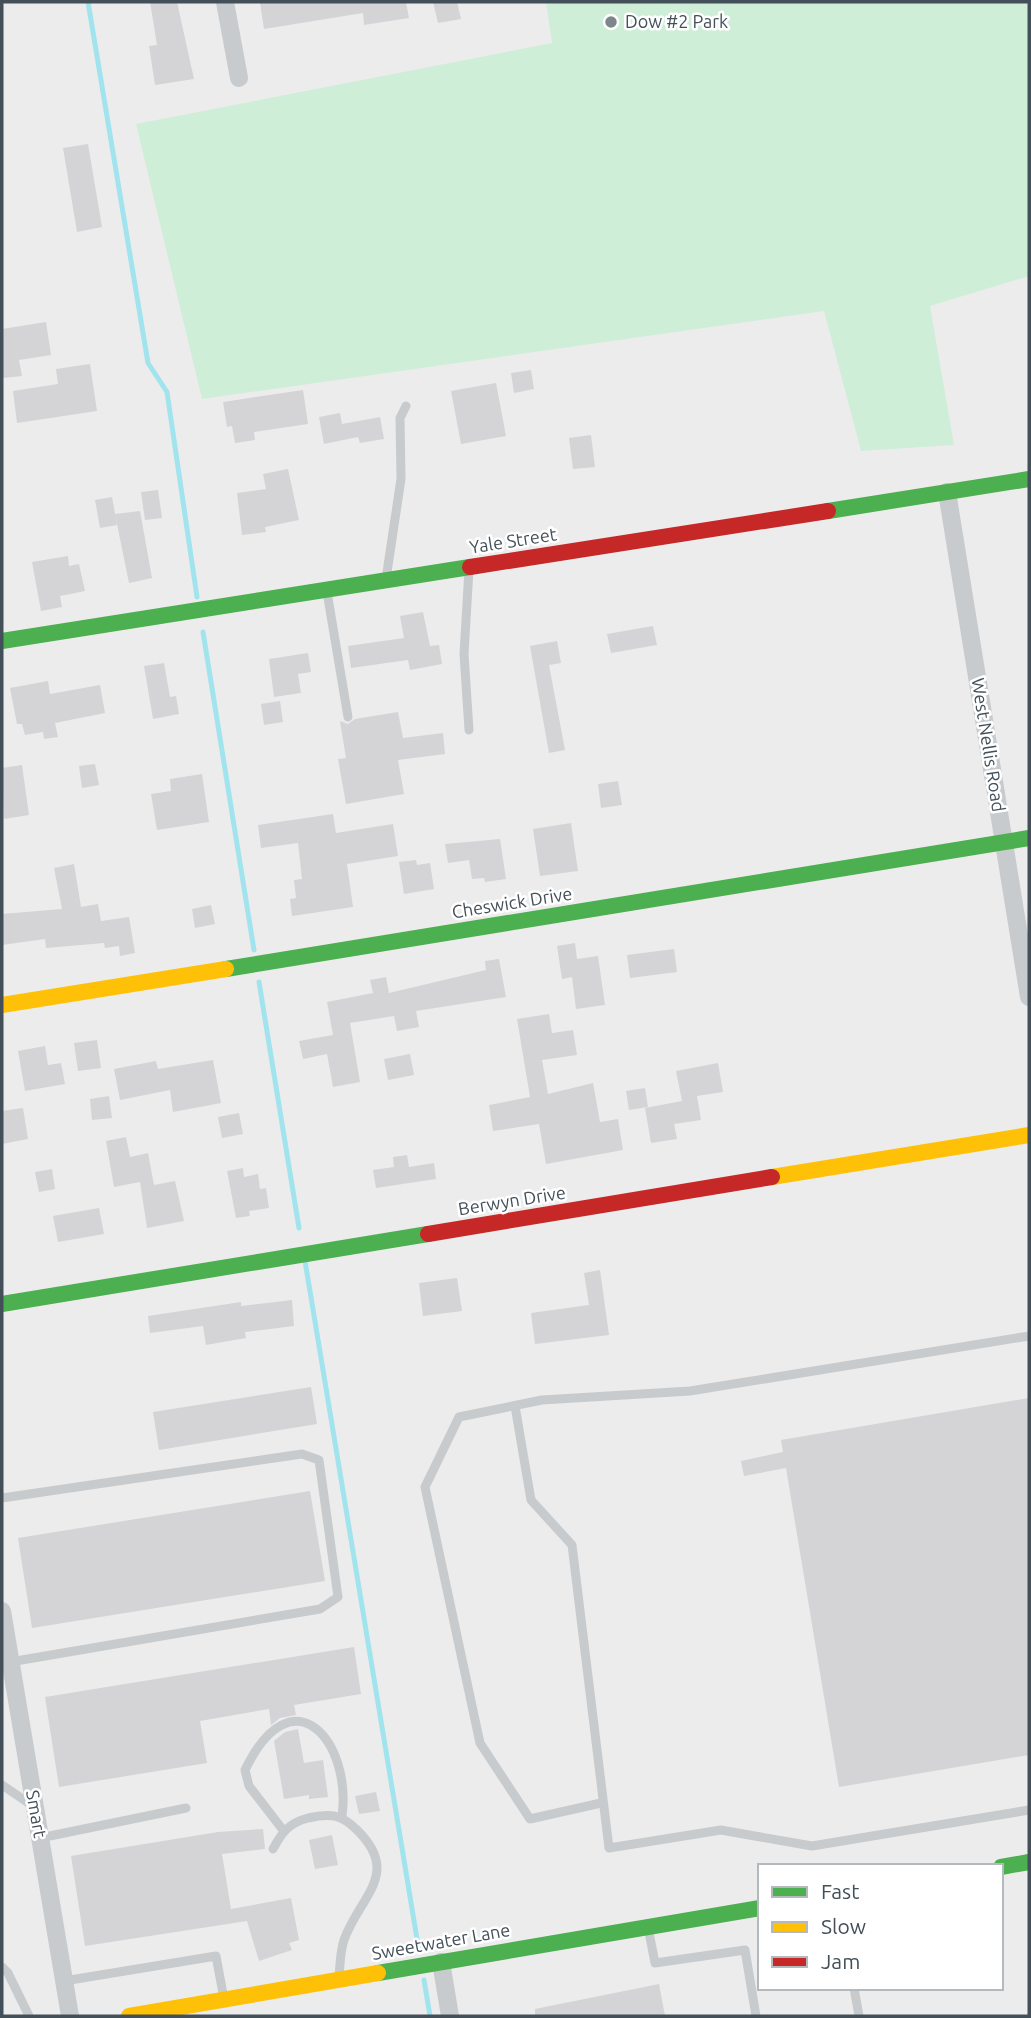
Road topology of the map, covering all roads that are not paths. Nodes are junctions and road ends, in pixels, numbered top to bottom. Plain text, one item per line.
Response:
1 (225, 2) edge
2 (239, 78) dead end
3 (406, 406) dead end
4 (1029, 479) edge
5 (947, 492) junction
6 (470, 568) junction
7 (386, 581) junction
8 (327, 590) junction
9 (2, 641) edge
10 (348, 717) dead end
11 (469, 730) dead end
12 (1029, 838) edge
13 (1005, 842) junction
14 (1029, 997) edge
15 (2, 1005) edge
16 (1029, 1135) edge
17 (2, 1304) edge
18 (1029, 1336) edge
19 (515, 1406) junction
20 (2, 1498) edge
21 (2, 1611) edge
22 (10, 1662) junction
23 (2, 1786) edge
24 (601, 1802) junction
25 (35, 1807) junction
26 (186, 1808) dead end
27 (1029, 1810) edge
28 (342, 1816) junction
29 (283, 1830) junction
30 (40, 1838) junction
31 (274, 1849) dead end
32 (1029, 1862) edge
33 (1003, 1867) edge
34 (758, 1908) edge
35 (648, 1927) junction
36 (440, 1962) junction
37 (2, 1967) edge
38 (338, 1980) junction
39 (64, 1981) junction
40 (854, 1990) edge
41 (224, 2000) junction
42 (29, 2016) edge
43 (70, 2016) edge
44 (129, 2016) edge
45 (450, 2016) edge
46 (756, 2016) edge
47 (859, 2016) edge

1 - 2 street
3 - 7 lane
4 - 5 street, Yale Street
5 - 6 street, Yale Street
5 - 13 street, West Nellis Road
6 - 7 street, Yale Street
6 - 11 lane
7 - 8 street, Yale Street
8 - 9 street, Yale Street
8 - 10 lane
12 - 13 street, Cheswick Drive
13 - 14 street, West Nellis Road
13 - 15 street, Cheswick Drive
16 - 17 street, Berwyn Drive
18 - 19 lane
19 - 24 lane
19 - 24 lane
20 - 22 lane
21 - 22 street, Smart
22 - 25 street, Smart
23 - 25 lane
24 - 27 lane
25 - 30 street, Smart
26 - 30 lane
28 - 29 lane
28 - 29 lane
28 - 38 lane
29 - 31 lane
30 - 39 street, Smart
32 - 33 street
34 - 35 street, Sweetwater Lane
35 - 36 street, Sweetwater Lane
35 - 46 lane
36 - 38 street, Sweetwater Lane
36 - 45 street
37 - 42 lane
38 - 41 street, Sweetwater Lane
39 - 41 lane
39 - 43 street, Smart
40 - 47 lane
41 - 44 street, Sweetwater Lane

